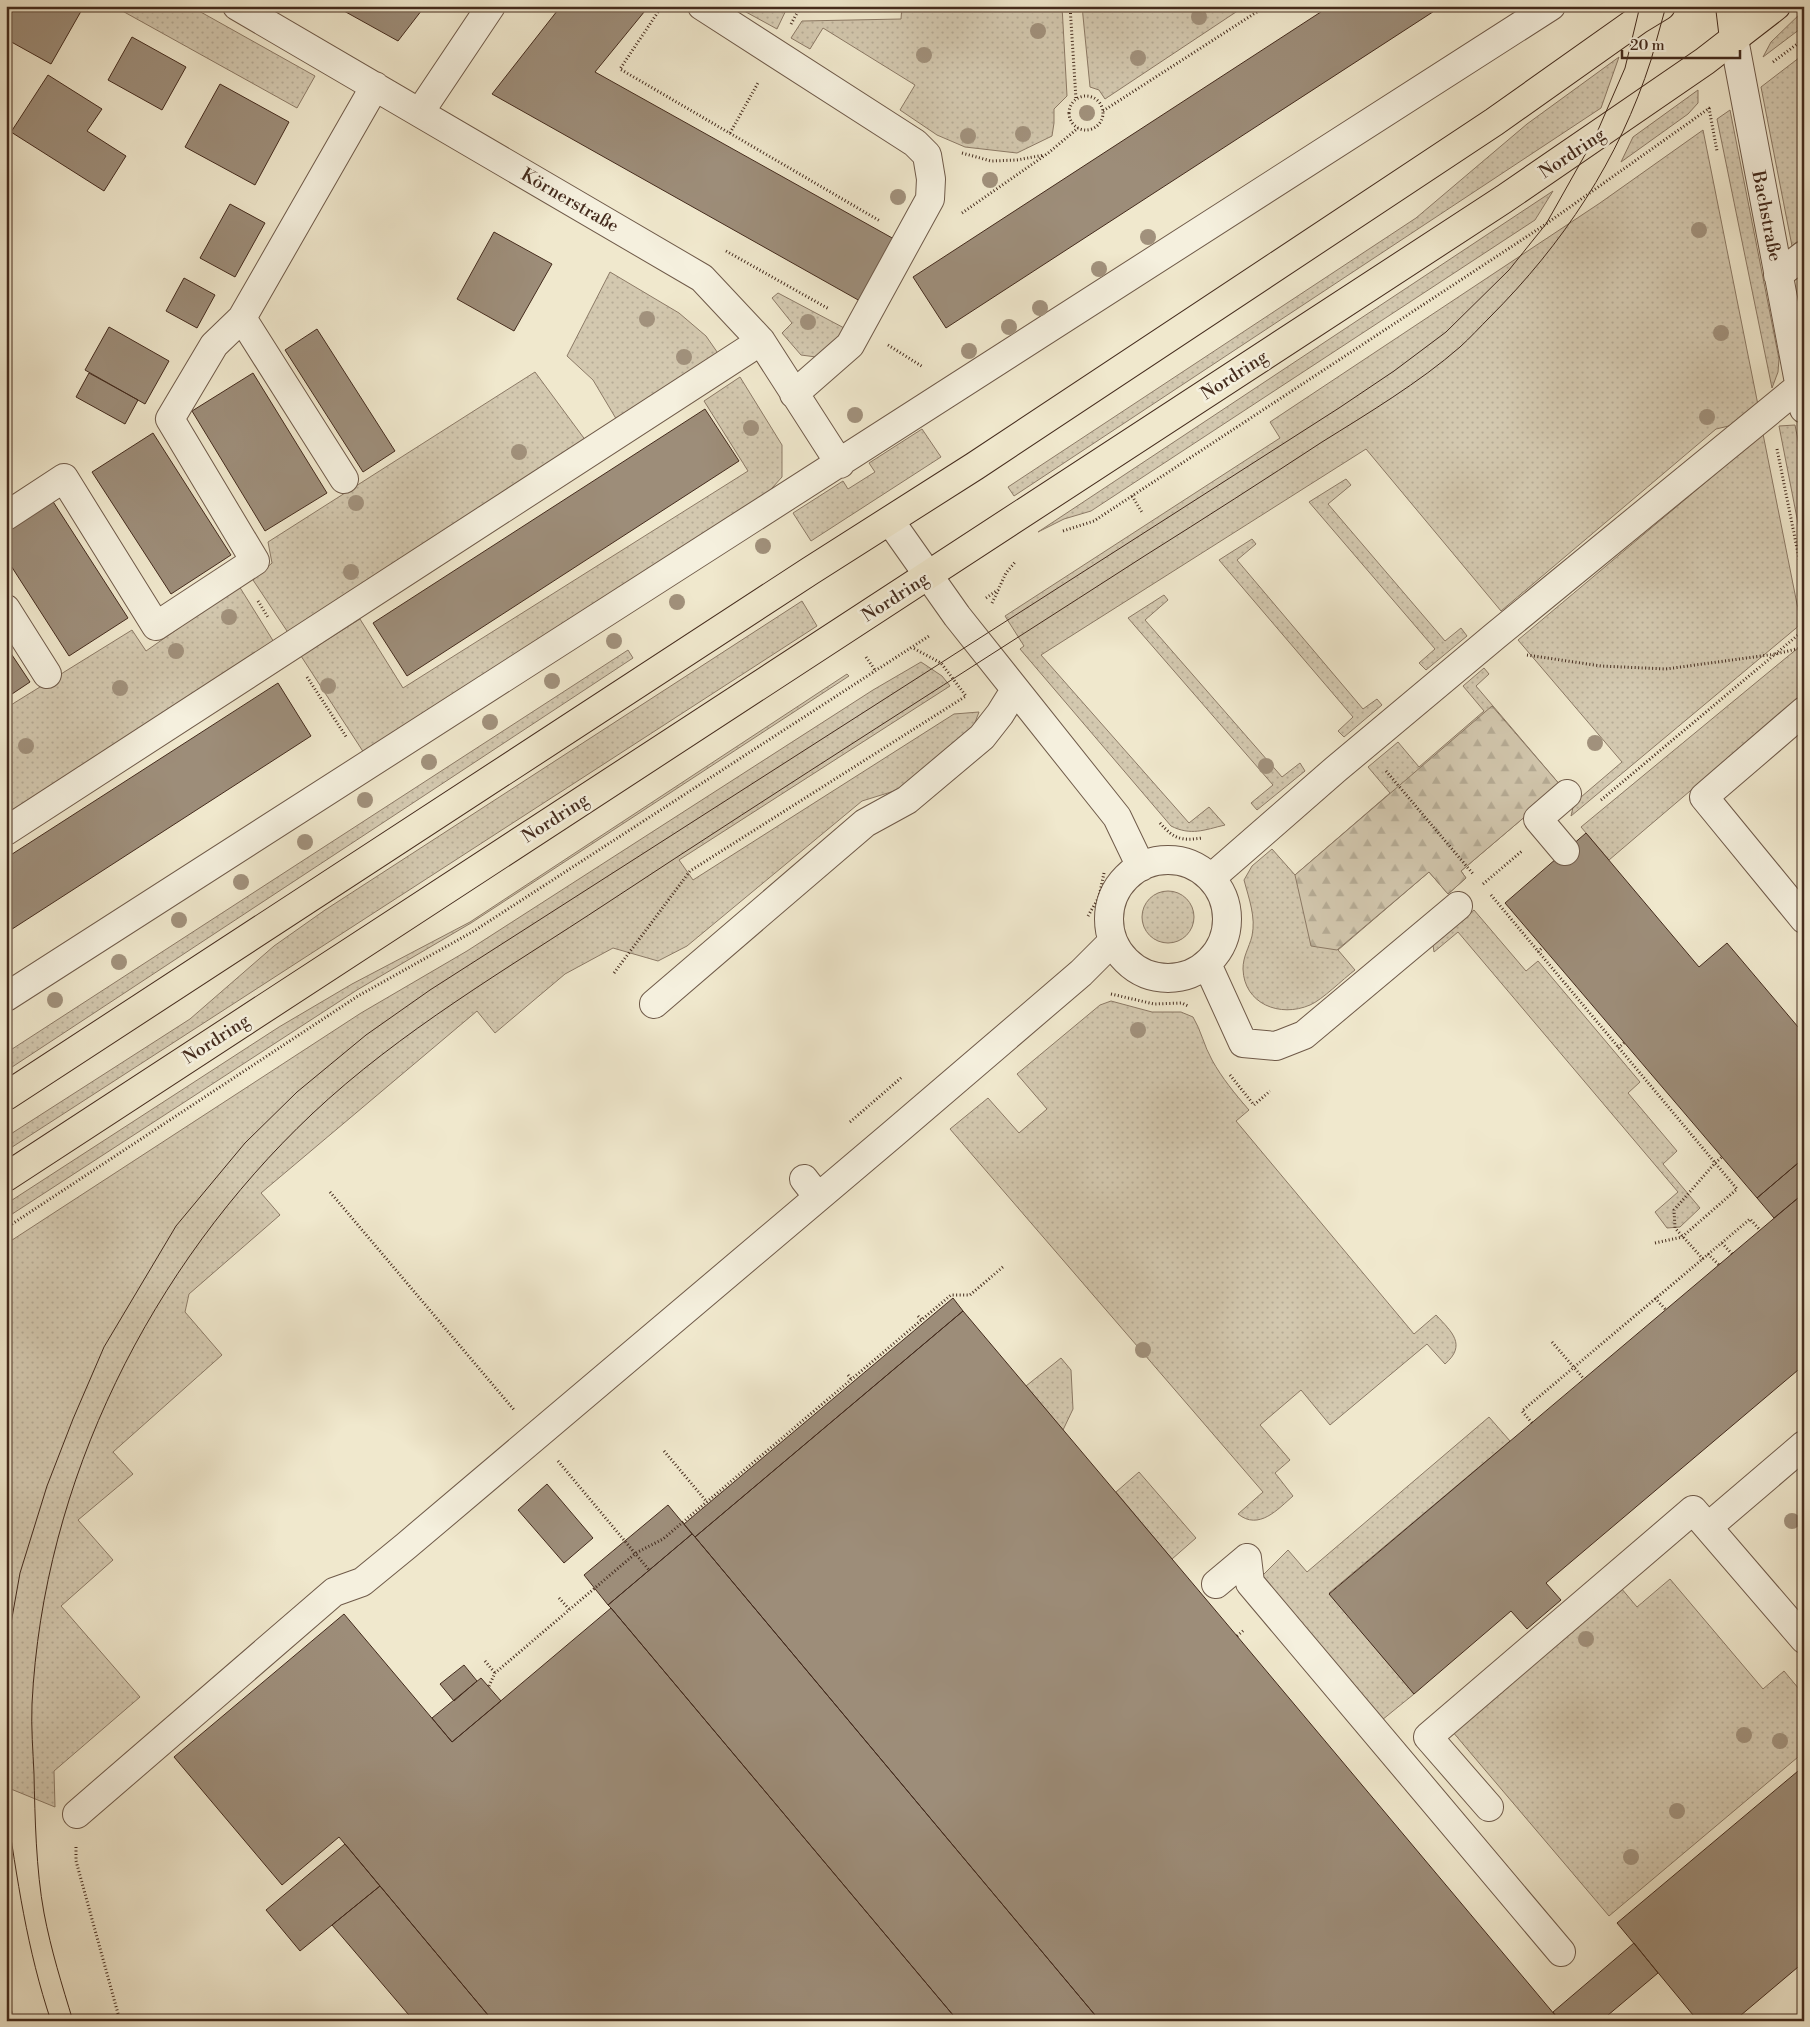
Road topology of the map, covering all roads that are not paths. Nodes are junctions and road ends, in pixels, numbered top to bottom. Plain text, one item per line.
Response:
1 (237, 6) edge
2 (491, 6) edge
3 (702, 6) edge
4 (1551, 6) edge
5 (1661, 6) edge
6 (1730, 6) edge
7 (1776, 6) edge
8 (1734, 39) junction
9 (375, 86) junction
10 (420, 112) junction
11 (1804, 255) edge
12 (1778, 276) junction
13 (242, 318) junction
14 (761, 341) junction
15 (794, 394) junction
16 (1802, 396) edge
17 (840, 464) junction
18 (344, 479) dead end
19 (6, 516) edge
20 (890, 521) junction
21 (928, 575) junction
22 (6, 609) edge
23 (47, 674) dead end
24 (1015, 690) junction
25 (1804, 711) edge
26 (1567, 794) dead end
27 (6, 831) edge
28 (1565, 851) dead end
29 (1140, 866) junction
30 (1212, 878) junction
31 (1458, 906) dead end
32 (1804, 919) edge
33 (1113, 941) junction
34 (1207, 964) junction
35 (6, 996) edge
36 (654, 1004) dead end
37 (6, 1096) edge
38 (6, 1177) edge
39 (1804, 1445) edge
40 (1708, 1528) junction
41 (1216, 1584) dead end
42 (1804, 1639) edge
43 (1489, 1807) dead end
44 (76, 1814) road end
45 (1561, 1952) dead end

1 - 9 street, Körnerstraße
2 - 10 street
3 - 15 street
4 - 17 street
5 - 20 main road
6 - 8 main road
7 - 8 main road, Nordring
8 - 12 street, Bachstraße
8 - 21 main road, Nordring
9 - 10 street, Körnerstraße
9 - 13 street
10 - 14 street, Körnerstraße
11 - 12 street
12 - 16 street, Bachstraße
13 - 18 street
13 - 19 street
14 - 15 street, Körnerstraße
14 - 27 street
15 - 17 street, Körnerstraße
16 - 30 street
17 - 35 street
20 - 21 street
20 - 37 main road
21 - 24 street
21 - 38 main road, Nordring
22 - 23 street
24 - 29 street
24 - 36 street
25 - 32 street
26 - 28 street
29 - 30 street
29 - 33 street
30 - 34 street
31 - 34 street
33 - 34 street
33 - 44 street
39 - 40 street
40 - 42 street
40 - 43 street
41 - 45 street

